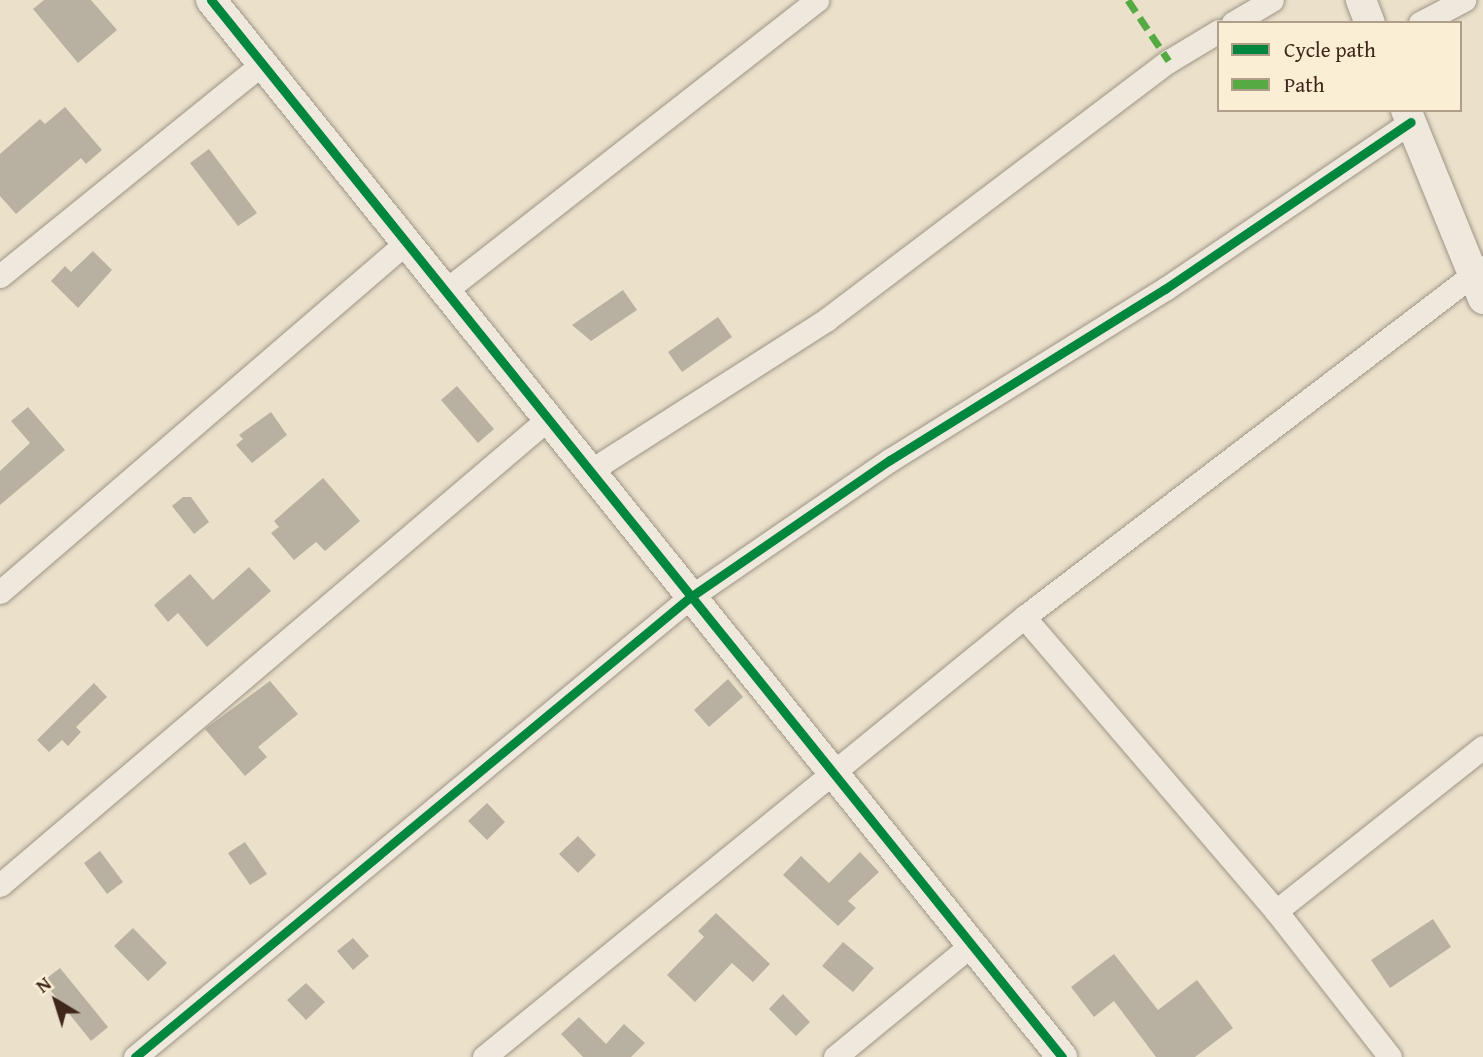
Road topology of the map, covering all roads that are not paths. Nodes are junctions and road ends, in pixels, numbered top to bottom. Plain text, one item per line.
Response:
1 (212, 0) edge
2 (817, 0) edge
3 (1272, 0) edge
4 (1361, 0) edge
5 (1464, 0) edge
6 (1236, 21) edge
7 (1369, 21) edge
8 (1424, 21) edge
9 (1217, 32) edge
10 (263, 64) junction
11 (1409, 116) edge
12 (408, 241) junction
13 (0, 276) edge
14 (1480, 280) edge
15 (446, 289) junction
16 (549, 418) junction
17 (593, 469) junction
18 (0, 592) edge
19 (689, 598) junction
20 (1024, 617) junction
21 (1483, 747) edge
22 (834, 772) junction
23 (0, 885) edge
24 (1276, 911) junction
25 (974, 943) junction
26 (135, 1057) edge
27 (484, 1057) edge
28 (835, 1057) edge
29 (1062, 1057) edge
30 (1390, 1057) edge

1 - 10 street
2 - 15 street
3 - 6 street
4 - 7 street
5 - 8 street
9 - 17 street
10 - 12 street
10 - 13 street
11 - 14 street
11 - 19 street
12 - 15 street
12 - 18 street
14 - 20 street
15 - 16 street
16 - 17 street
16 - 23 street
17 - 19 street
19 - 22 street
19 - 26 street
20 - 22 street
20 - 24 street
21 - 24 street
22 - 25 street
22 - 27 street
24 - 30 street
25 - 28 street
25 - 29 street

